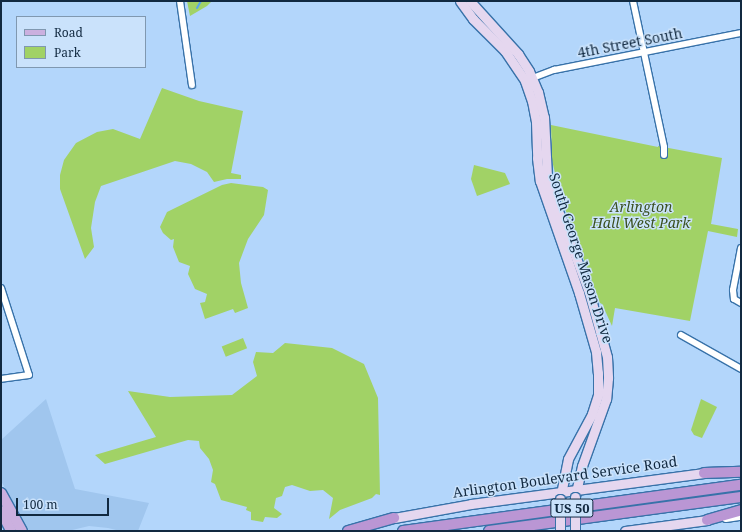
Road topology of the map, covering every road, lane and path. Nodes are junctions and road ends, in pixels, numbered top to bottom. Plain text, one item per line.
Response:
1 (460, 1) edge
2 (470, 1) edge
3 (633, 1) edge
4 (179, 2) edge
5 (741, 33) edge
6 (643, 52) junction
7 (529, 79) junction
8 (192, 85) dead end
9 (664, 156) dead end
10 (741, 248) edge
11 (1, 288) edge
12 (741, 303) edge
13 (9, 311) junction
14 (1, 312) edge
15 (681, 335) dead end
16 (741, 369) edge
17 (1, 379) edge
18 (741, 468) edge
19 (741, 472) edge
20 (704, 473) junction
21 (741, 485) edge
22 (1, 493) edge
23 (575, 494) junction
24 (560, 496) junction
25 (741, 497) edge
26 (741, 510) edge
27 (5, 512) edge
28 (741, 516) edge
29 (394, 518) joint
30 (707, 520) junction
31 (575, 530) edge
32 (11, 531) edge
33 (22, 531) edge
34 (348, 531) edge
35 (403, 531) edge
36 (489, 531) edge
37 (560, 531) edge
38 (625, 531) edge

1 - 7 main road, South George Mason Drive
2 - 7 main road, South George Mason Drive
3 - 6 street
4 - 8 street
5 - 6 street, 4th Street South
6 - 7 street, 4th Street South
6 - 9 street
7 - 23 main road, South George Mason Drive
7 - 24 main road, South George Mason Drive
10 - 12 street
11 - 13 street
13 - 14 street
13 - 17 street
15 - 16 street
18 - 20 street, Arlington Boulevard Service Road
19 - 20 highway
20 - 23 main road, Arlington Boulevard Service Road
21 - 35 highway, US 50
22 - 27 main road
23 - 24 main road, Arlington Boulevard Service Road
23 - 31 main road, South George Mason Drive, bridge
24 - 29 main road, Arlington Boulevard Service Road
24 - 37 main road, South George Mason Drive, bridge
25 - 36 highway, US 50
26 - 30 highway
27 - 32 main road
27 - 33 main road
28 - 30 street
29 - 34 highway
30 - 38 main road

